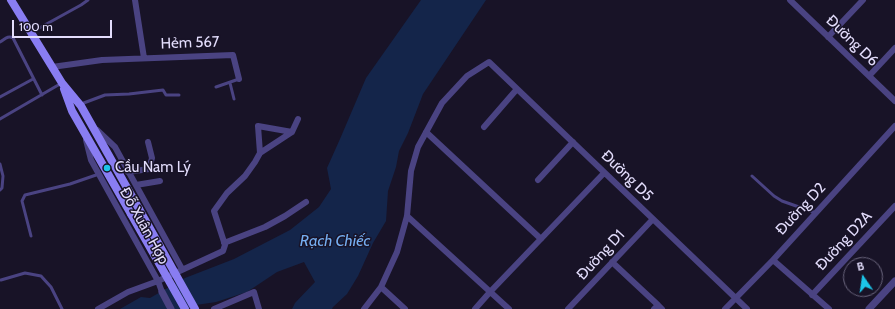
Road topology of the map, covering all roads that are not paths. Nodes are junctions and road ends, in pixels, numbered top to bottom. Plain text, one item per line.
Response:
1 (11, 0) edge
2 (88, 0) edge
3 (135, 0) edge
4 (790, 0) edge
5 (863, 0) edge
6 (32, 32) junction
7 (828, 37) junction
8 (0, 42) edge
9 (895, 48) edge
10 (144, 58) junction
11 (52, 66) junction
12 (869, 76) junction
13 (33, 79) junction
14 (239, 79) joint
15 (62, 83) junction
16 (230, 83) junction
17 (216, 87) dead end
18 (517, 88) junction
19 (179, 94) dead end
20 (42, 95) junction
21 (0, 97) edge
22 (234, 99) dead end
23 (895, 101) edge
24 (79, 105) junction
25 (298, 119) dead end
26 (0, 120) edge
27 (92, 125) junction
28 (895, 126) edge
29 (484, 127) dead end
30 (83, 130) junction
31 (292, 132) junction
32 (426, 132) junction
33 (148, 142) dead end
34 (573, 142) junction
35 (260, 152) junction
36 (0, 164) edge
37 (128, 172) junction
38 (604, 172) junction
39 (99, 174) junction
40 (752, 176) dead end
41 (538, 180) dead end
42 (160, 181) dead end
43 (136, 185) junction
44 (0, 190) edge
45 (306, 202) dead end
46 (895, 206) edge
47 (816, 213) junction
48 (407, 216) junction
49 (653, 219) junction
50 (31, 236) dead end
51 (541, 239) junction
52 (224, 243) junction
53 (773, 260) junction
54 (612, 262) junction
55 (182, 269) junction
56 (1, 280) edge
57 (158, 281) junction
58 (895, 281) edge
59 (380, 287) junction
60 (162, 292) joint
61 (490, 292) junction
62 (812, 295) junction
63 (736, 298) junction
64 (658, 308) edge
65 (62, 309) edge
66 (98, 309) edge
67 (171, 309) edge
68 (185, 309) edge
69 (195, 309) edge
70 (214, 309) edge
71 (259, 309) edge
72 (364, 309) edge
73 (405, 309) edge
74 (475, 309) edge
75 (509, 309) edge
76 (568, 309) edge
77 (725, 309) edge
78 (747, 309) edge
79 (829, 309) edge
80 (869, 309) edge

1 - 6 main road, Đỗ Xuân Hợp
2 - 6 lane
3 - 10 street
4 - 7 street, Đường D6
5 - 7 street
6 - 11 main road, Đỗ Xuân Hợp
7 - 12 street, Đường D6
8 - 13 lane
9 - 12 street
10 - 11 street, Hẻm 567
10 - 14 street, Hẻm 567
11 - 15 main road, Đỗ Xuân Hợp
12 - 23 street, Đường D6
13 - 20 lane
13 - 21 lane
14 - 16 lane
15 - 20 lane
15 - 24 main road, Đỗ Xuân Hợp
15 - 30 main road, Đỗ Xuân Hợp
16 - 17 lane
16 - 22 lane
18 - 29 street
18 - 32 street, Đường D5
18 - 34 street, Đường D5
19 - 24 lane
20 - 26 lane
24 - 27 main road, Đỗ Xuân Hợp
25 - 31 street
27 - 37 street, Đỗ Xuân Hợp
27 - 69 main road, Đỗ Xuân Hợp, bridge
28 - 47 street, Đường D2
30 - 39 street, Đỗ Xuân Hợp
30 - 68 main road, Đỗ Xuân Hợp, bridge
31 - 35 street
31 - 35 street
32 - 48 street
32 - 51 street
33 - 37 street
34 - 38 street, Đường D5
34 - 41 street
35 - 52 street
36 - 44 lane
37 - 43 street, Đỗ Xuân Hợp
38 - 49 street, Đường D5
38 - 51 street
39 - 50 lane
39 - 57 street, Đỗ Xuân Hợp
40 - 47 lane
42 - 43 street
43 - 55 street, Đỗ Xuân Hợp
45 - 52 street
46 - 62 street, Đường D2A
47 - 53 street, Đường D2
48 - 59 street
48 - 61 street
49 - 54 street, Đường D1
49 - 63 street, Đường D5
51 - 61 street
52 - 55 street
53 - 62 street
53 - 63 street, Đường D2
54 - 64 street
54 - 76 street, Đường D1
55 - 57 street
56 - 65 lane
57 - 60 street, Đỗ Xuân Hợp
57 - 66 street
58 - 80 street
59 - 72 street
59 - 73 street
60 - 67 street
61 - 74 street
61 - 75 street
62 - 79 street
63 - 77 street, Đường D2
63 - 78 street, Đường D5
70 - 71 street

